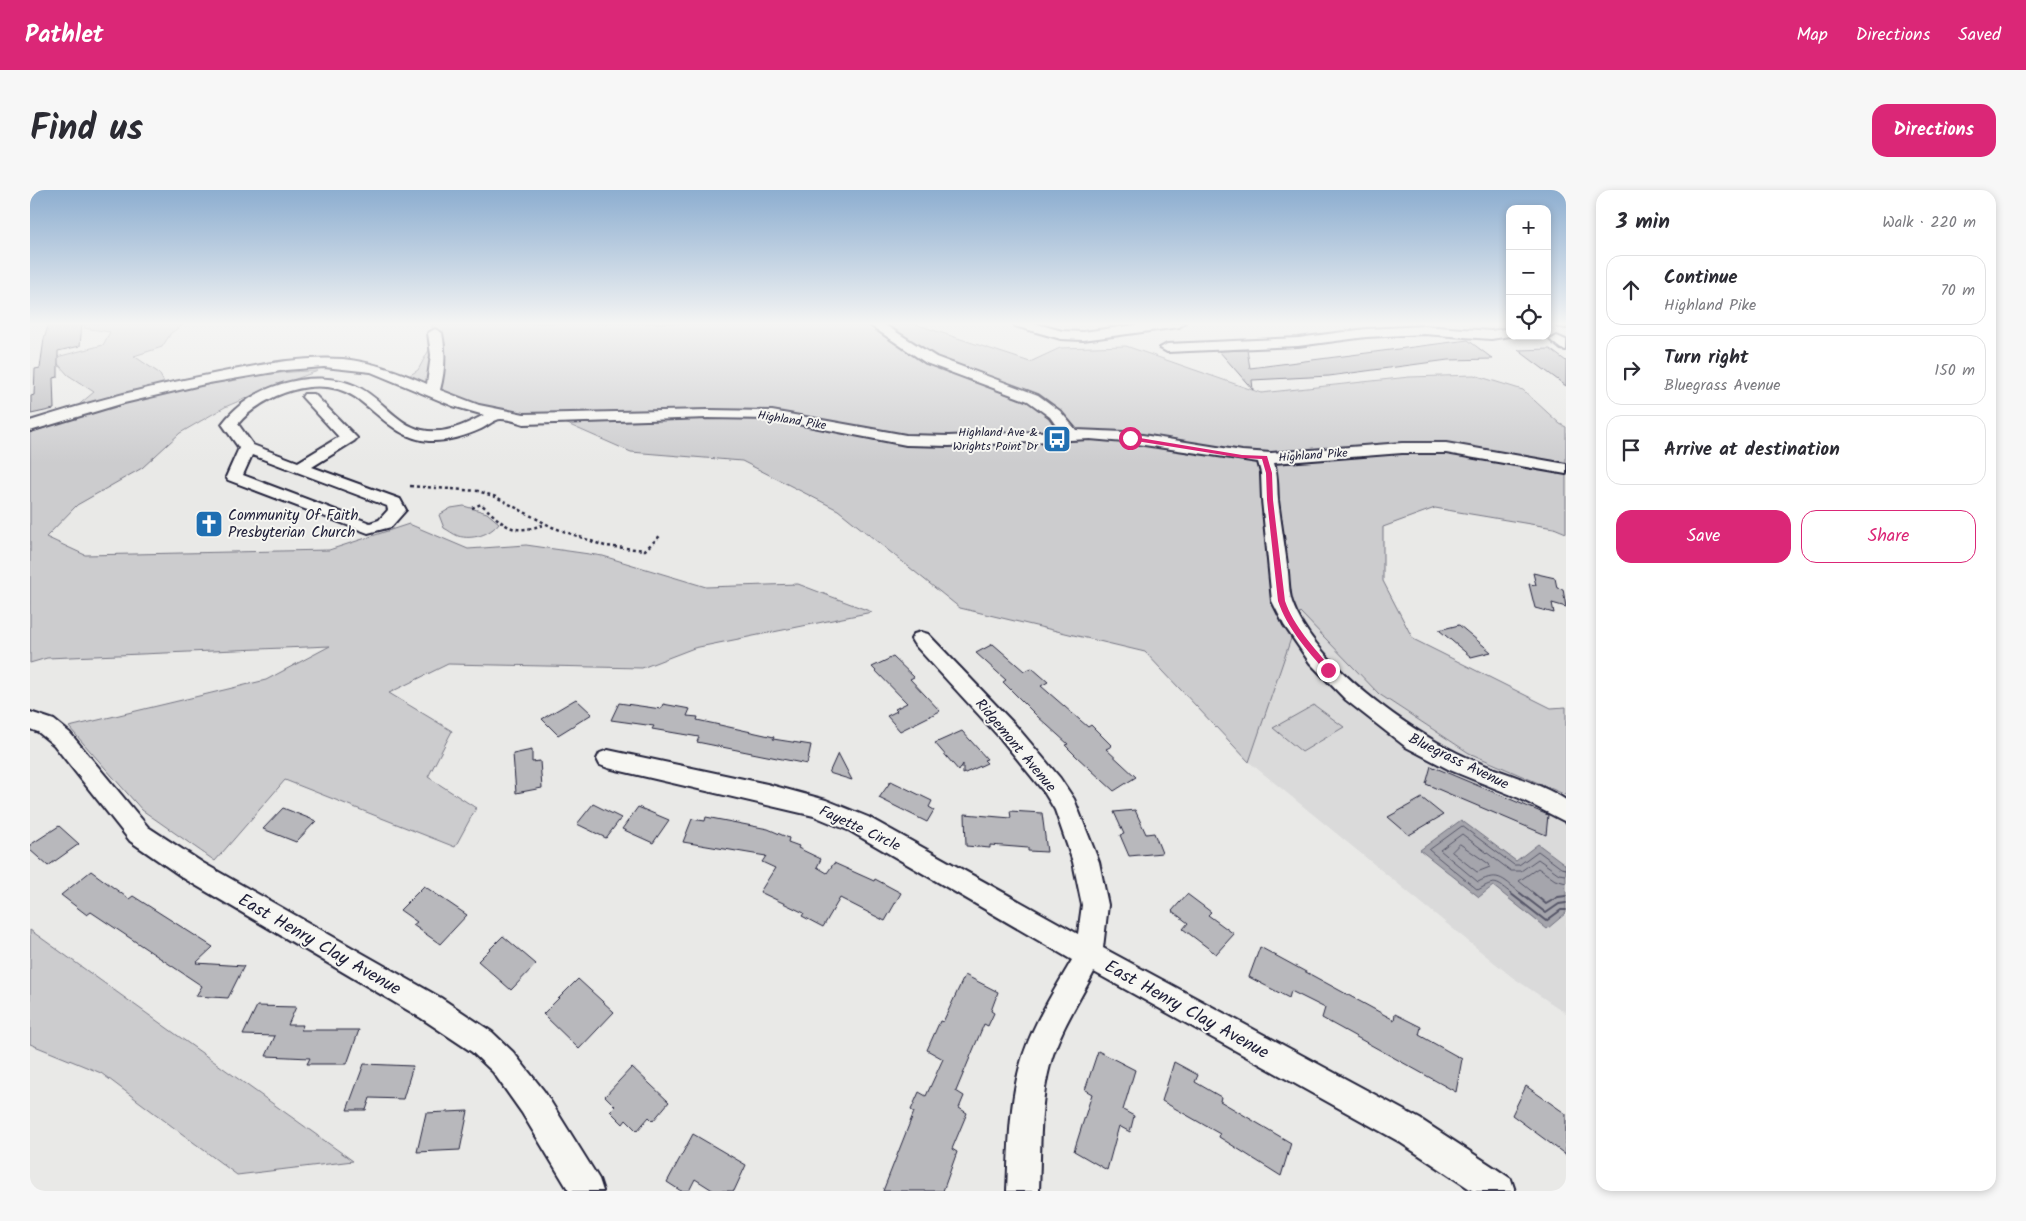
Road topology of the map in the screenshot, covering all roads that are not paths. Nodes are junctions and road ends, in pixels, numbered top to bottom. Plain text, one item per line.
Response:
1 (256, 370) edge
2 (377, 370) edge
3 (438, 370) edge
4 (957, 370) edge
5 (432, 392) junction
6 (309, 397) dead end
7 (496, 414) junction
8 (30, 426) edge
9 (1071, 434) junction
10 (247, 448) junction
11 (1265, 458) junction
12 (301, 467) junction
13 (1566, 469) edge
14 (921, 639) dead end
15 (30, 720) edge
16 (608, 760) dead end
17 (1566, 812) edge
18 (1088, 955) junction
19 (587, 1191) edge
20 (1023, 1191) edge
21 (1499, 1191) edge

1 - 8 street, Highland Pike
2 - 5 street, Highland Pike
3 - 5 street
4 - 9 street
5 - 7 street, Highland Pike
6 - 12 street
7 - 9 street, Highland Pike
7 - 10 street
9 - 11 street, Highland Pike
10 - 12 street
10 - 12 street
11 - 13 street, Highland Pike
11 - 17 street, Bluegrass Avenue
14 - 18 street, Ridgemont Avenue
15 - 19 street, East Henry Clay Avenue
16 - 18 street, Fayette Circle
18 - 20 street, East Henry Clay Avenue
18 - 21 street, East Henry Clay Avenue

